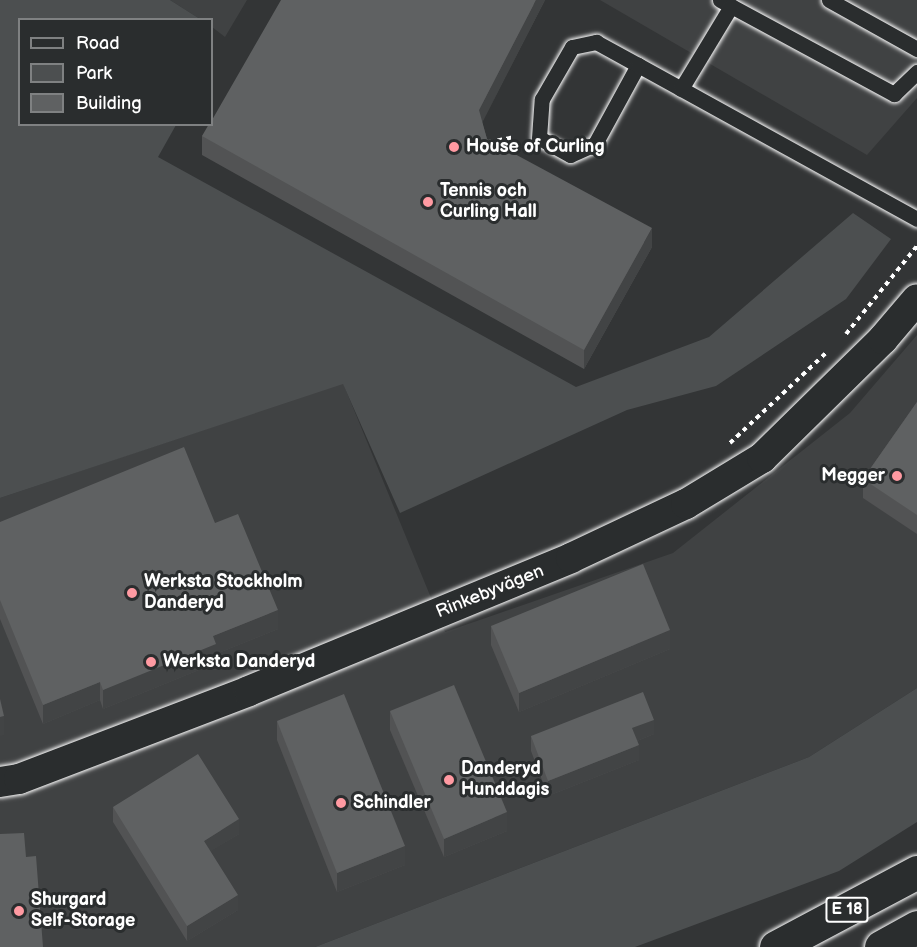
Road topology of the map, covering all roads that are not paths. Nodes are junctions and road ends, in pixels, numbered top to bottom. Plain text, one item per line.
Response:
1 (829, 0) edge
2 (724, 2) edge
3 (917, 49) edge
4 (638, 65) junction
5 (917, 72) edge
6 (681, 88) junction
7 (917, 219) edge
8 (917, 299) edge
9 (0, 782) edge
10 (917, 872) edge
11 (917, 927) edge
12 (776, 947) edge
13 (881, 947) edge

1 - 3 lane
2 - 5 lane
2 - 6 lane
4 - 4 lane
4 - 6 lane
6 - 7 lane
8 - 9 street, Rinkebyvägen
10 - 12 highway, E 18
11 - 13 highway, E 18

